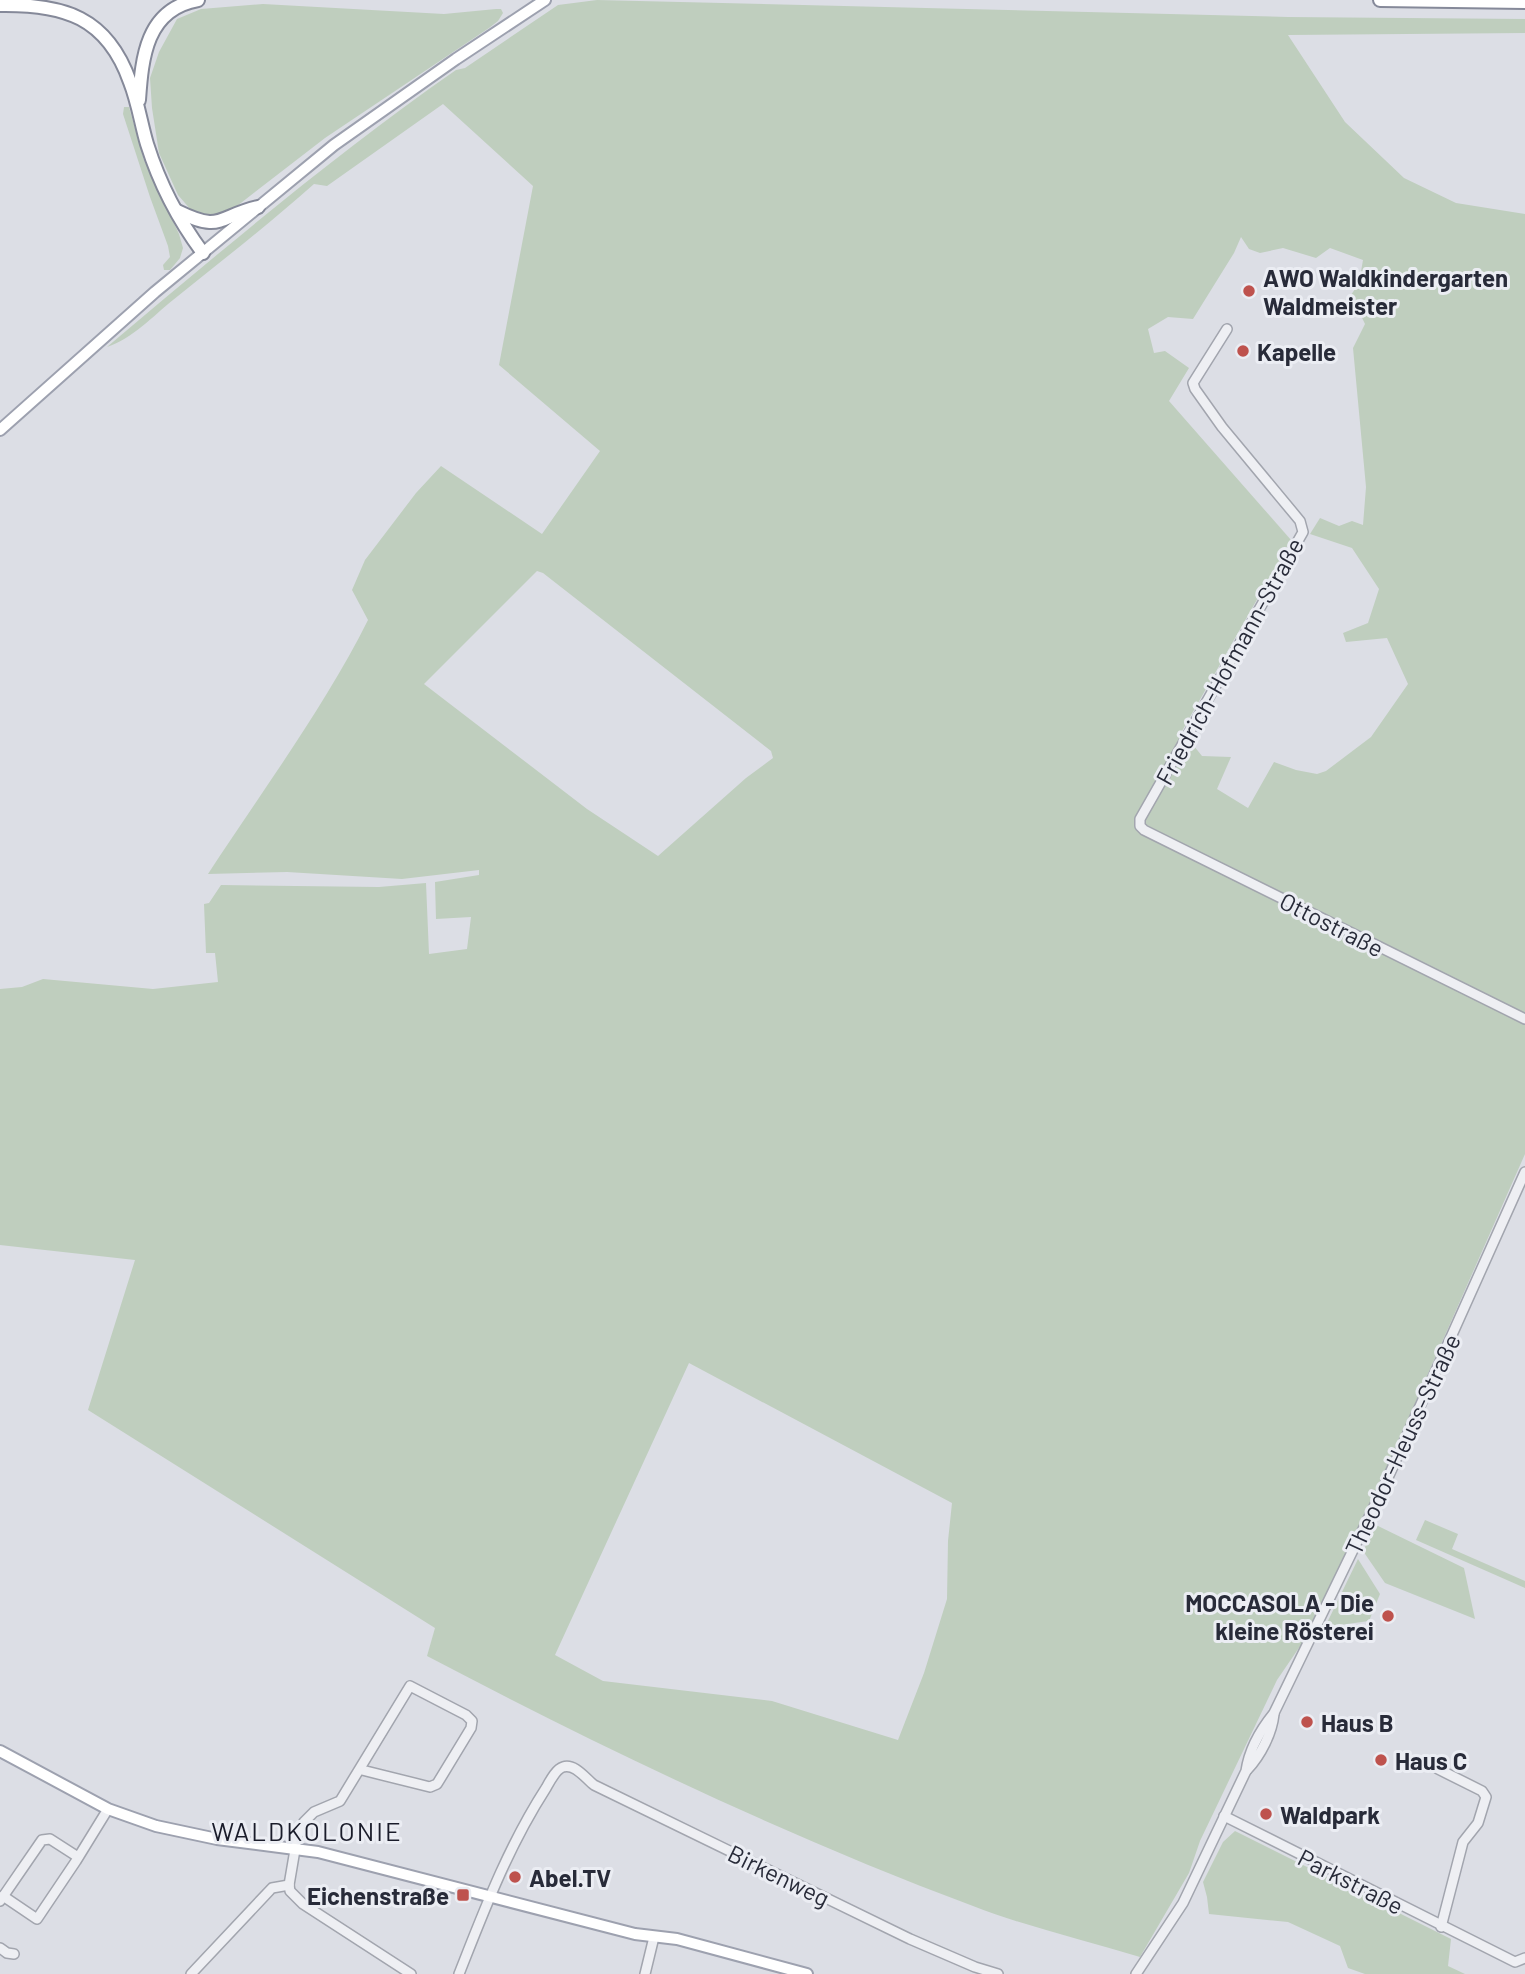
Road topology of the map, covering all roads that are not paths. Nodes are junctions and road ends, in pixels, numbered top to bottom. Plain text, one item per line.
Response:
1 (198, 0) edge
2 (545, 0) edge
3 (1380, 0) edge
4 (1525, 2) edge
5 (0, 5) edge
6 (138, 111) junction
7 (258, 207) junction
8 (176, 211) junction
9 (204, 253) junction
10 (1227, 329) dead end
11 (0, 430) edge
12 (1140, 826) joint
13 (1525, 1019) edge
14 (1525, 1172) edge
15 (0, 1751) edge
16 (1438, 1769) dead end
17 (362, 1770) junction
18 (108, 1809) junction
19 (1224, 1816) junction
20 (295, 1848) junction
21 (78, 1857) junction
22 (289, 1885) junction
23 (490, 1896) junction
24 (2, 1899) edge
25 (1441, 1927) junction
26 (654, 1937) junction
27 (0, 1948) edge
28 (14, 1954) dead end
29 (1524, 1957) edge
30 (191, 1974) edge
31 (411, 1974) edge
32 (459, 1974) edge
33 (645, 1974) edge
34 (807, 1974) edge
35 (998, 1974) edge
36 (1136, 1974) edge

1 - 6 highway
2 - 7 main road
3 - 4 highway
5 - 6 highway
6 - 8 highway
7 - 8 highway
7 - 9 main road
8 - 9 highway
9 - 11 main road
10 - 12 street, Friedrich-Hofmann-Straße
12 - 13 street, Ottostraße
14 - 19 street, Theodor-Heuss-Straße
15 - 18 main road
16 - 25 street
17 - 17 street
17 - 20 street
18 - 20 main road
18 - 21 street
19 - 25 street, Parkstraße
19 - 36 street, Theodor-Heuss-Straße
20 - 22 street
20 - 23 main road
21 - 24 street
21 - 24 street
22 - 30 street
22 - 31 street
23 - 26 main road
23 - 32 street
23 - 35 street, Birkenweg
25 - 29 street, Parkstraße
26 - 33 street
26 - 34 main road
27 - 28 street

